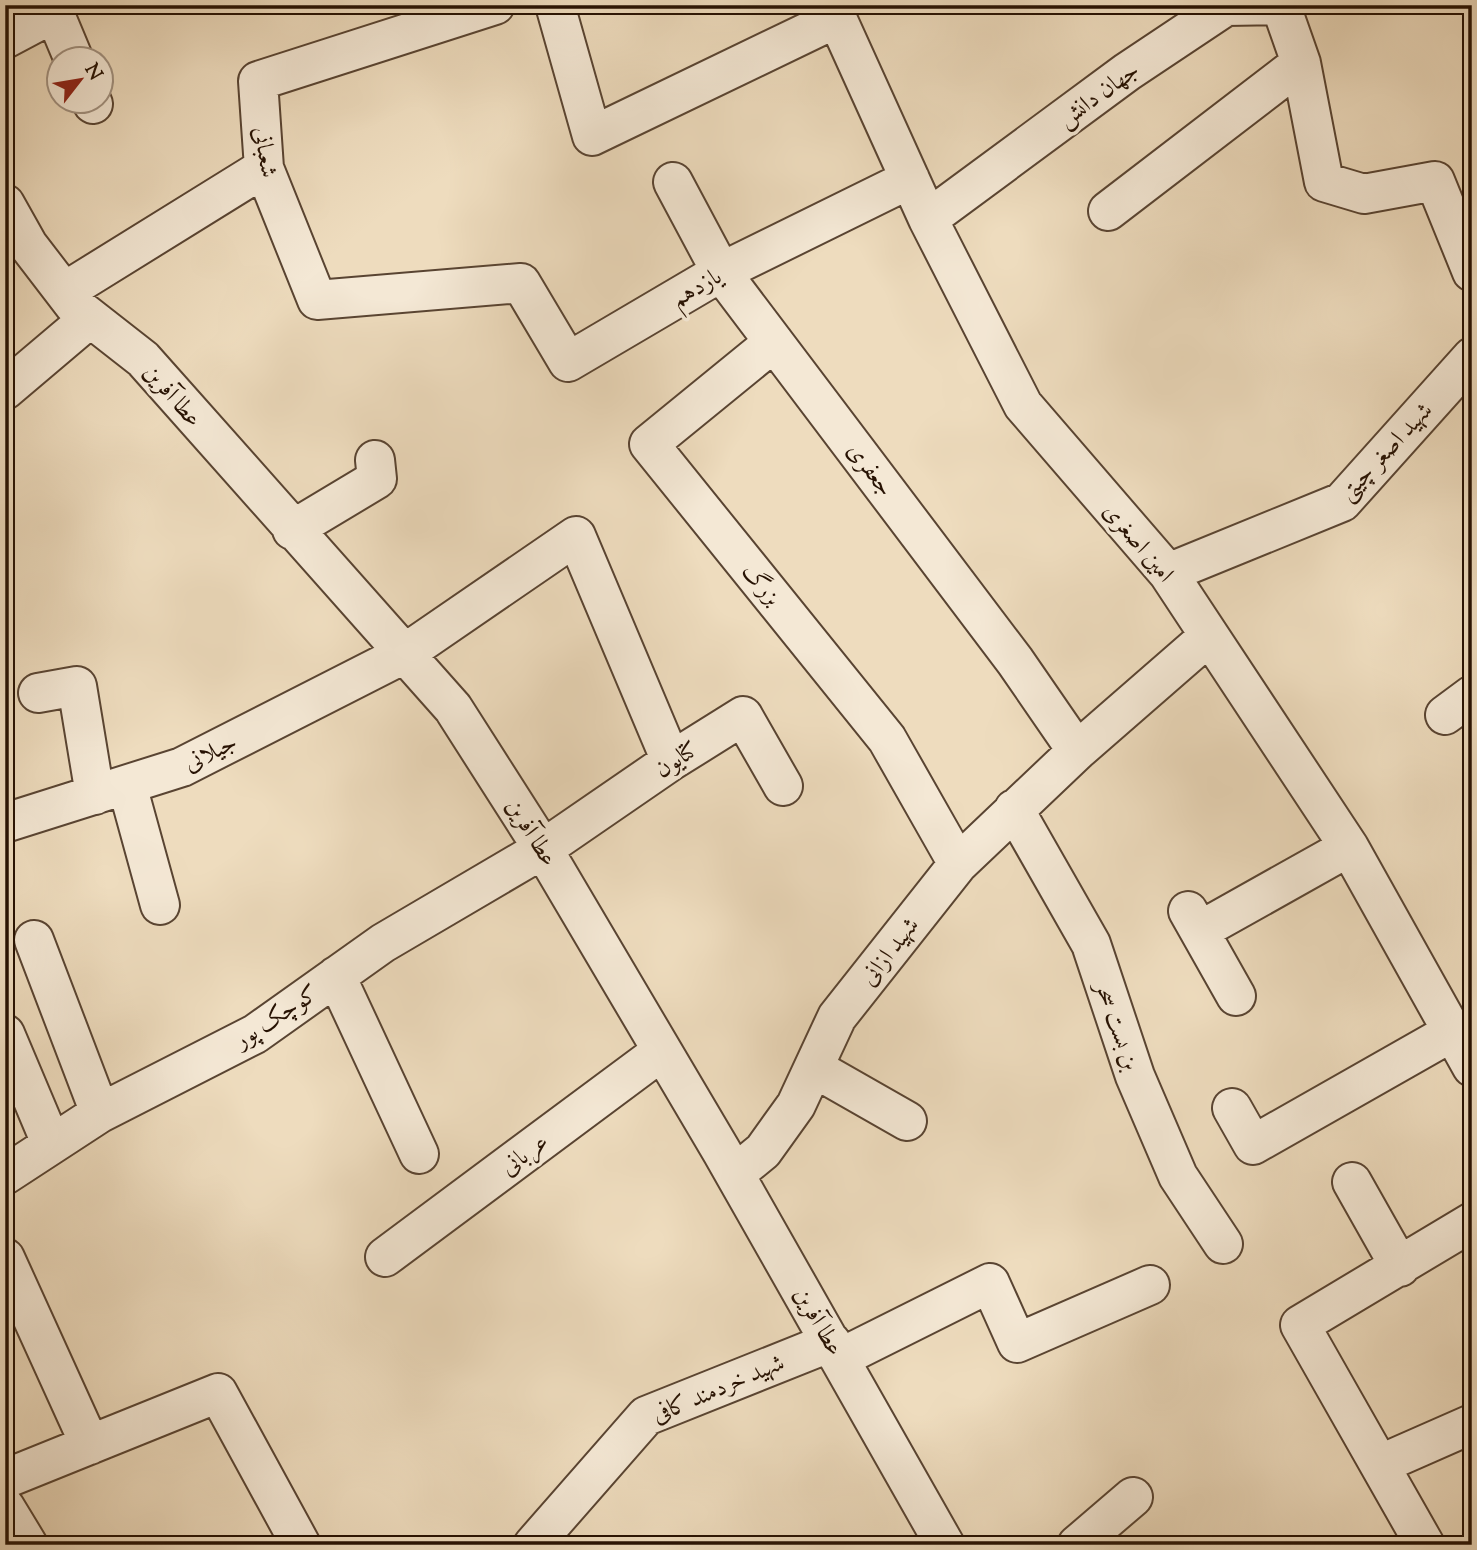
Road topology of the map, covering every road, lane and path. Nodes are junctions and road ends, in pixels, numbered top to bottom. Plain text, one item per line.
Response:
1 (495, 5) edge
2 (555, 5) edge
3 (1281, 5) edge
4 (52, 9) edge
5 (834, 11) edge
6 (5, 39) edge
7 (68, 46) edge
8 (1301, 63) junction
9 (264, 167) junction
10 (910, 178) junction
11 (673, 182) dead end
12 (6, 209) edge
13 (1108, 211) dead end
14 (928, 219) junction
15 (721, 272) junction
16 (1472, 272) edge
17 (521, 283) joint
18 (77, 305) junction
19 (774, 342) junction
20 (1472, 357) edge
21 (5, 390) edge
22 (375, 460) dead end
23 (292, 530) junction
24 (1168, 573) junction
25 (1209, 636) junction
26 (404, 653) junction
27 (38, 693) dead end
28 (1077, 751) junction
29 (671, 761) junction
30 (783, 786) dead end
31 (111, 790) junction
32 (1014, 809) junction
33 (5, 822) edge
34 (1349, 846) junction
35 (543, 849) junction
36 (958, 864) junction
37 (160, 905) dead end
38 (34, 940) dead end
39 (336, 976) junction
40 (1237, 996) dead end
41 (1452, 1032) junction
42 (5, 1034) edge
43 (662, 1051) junction
44 (1472, 1067) edge
45 (814, 1068) junction
46 (1232, 1108) dead end
47 (100, 1113) junction
48 (907, 1121) dead end
49 (51, 1143) junction
50 (419, 1154) dead end
51 (734, 1174) junction
52 (5, 1175) edge
53 (1352, 1182) dead end
54 (1472, 1222) edge
55 (1223, 1244) dead end
56 (385, 1257) dead end
57 (5, 1258) edge
58 (1400, 1267) junction
59 (1150, 1286) dead end
60 (836, 1350) junction
61 (1472, 1424) edge
62 (90, 1445) junction
63 (1381, 1464) junction
64 (5, 1479) edge
65 (1133, 1497) dead end
66 (5, 1507) edge
67 (28, 1545) edge
68 (301, 1545) edge
69 (533, 1545) edge
70 (945, 1545) edge
71 (1077, 1545) edge
72 (1424, 1545) edge

1 - 9 street, شعبانی
2 - 5 street
3 - 8 street
3 - 14 street, جهان دانش
4 - 6 street
4 - 7 street
5 - 10 street, امین اصغری
8 - 13 street
8 - 16 street
9 - 17 street, شعبانی
9 - 18 street
10 - 14 street, امین اصغری
10 - 15 street, یازدهم
11 - 15 street, جعفری
12 - 18 street, عطا آفرین
14 - 24 street, امین اصغری
15 - 17 street, یازدهم
15 - 19 street, جعفری
18 - 21 street
18 - 23 street, عطا آفرین
19 - 28 street, جعفری
19 - 36 street, بزرگ
20 - 24 street, شهید اصغر چیتی
22 - 23 street
23 - 26 street, عطا آفرین
24 - 25 street, امین اصغری
25 - 28 street, شهید ازانی
25 - 34 street, امین اصغری
26 - 29 street
26 - 31 street, جیلانی
26 - 35 street, عطا آفرین
27 - 31 street
28 - 32 street, شهید ازانی
29 - 30 street, کتایون
29 - 35 street, کتایون
31 - 33 street, جیلانی
31 - 37 street
32 - 36 street, شهید ازانی
32 - 55 street, بن بست سحر
34 - 40 street
34 - 41 street, امین اصغری
35 - 39 street, کوچک پور
35 - 43 street, عطا آفرین
36 - 45 street, شهید ازانی
38 - 47 street
39 - 47 street, کوچک پور
39 - 50 street
41 - 44 street, امین اصغری
41 - 46 street
42 - 49 street
43 - 51 street, عطا آفرین
43 - 56 street, عربانی
45 - 48 street
45 - 51 street, شهید ازانی
47 - 49 street, کوچک پور
49 - 52 street, کوچک پور
51 - 60 street, عطا آفرین
53 - 58 street
54 - 58 street
57 - 62 street
58 - 63 street
59 - 60 street, شهید خردمند کافی
60 - 69 street, شهید خردمند کافی
60 - 70 street, عطا آفرین
61 - 63 street
62 - 64 street
62 - 68 street
63 - 72 street
65 - 71 street
66 - 67 street

